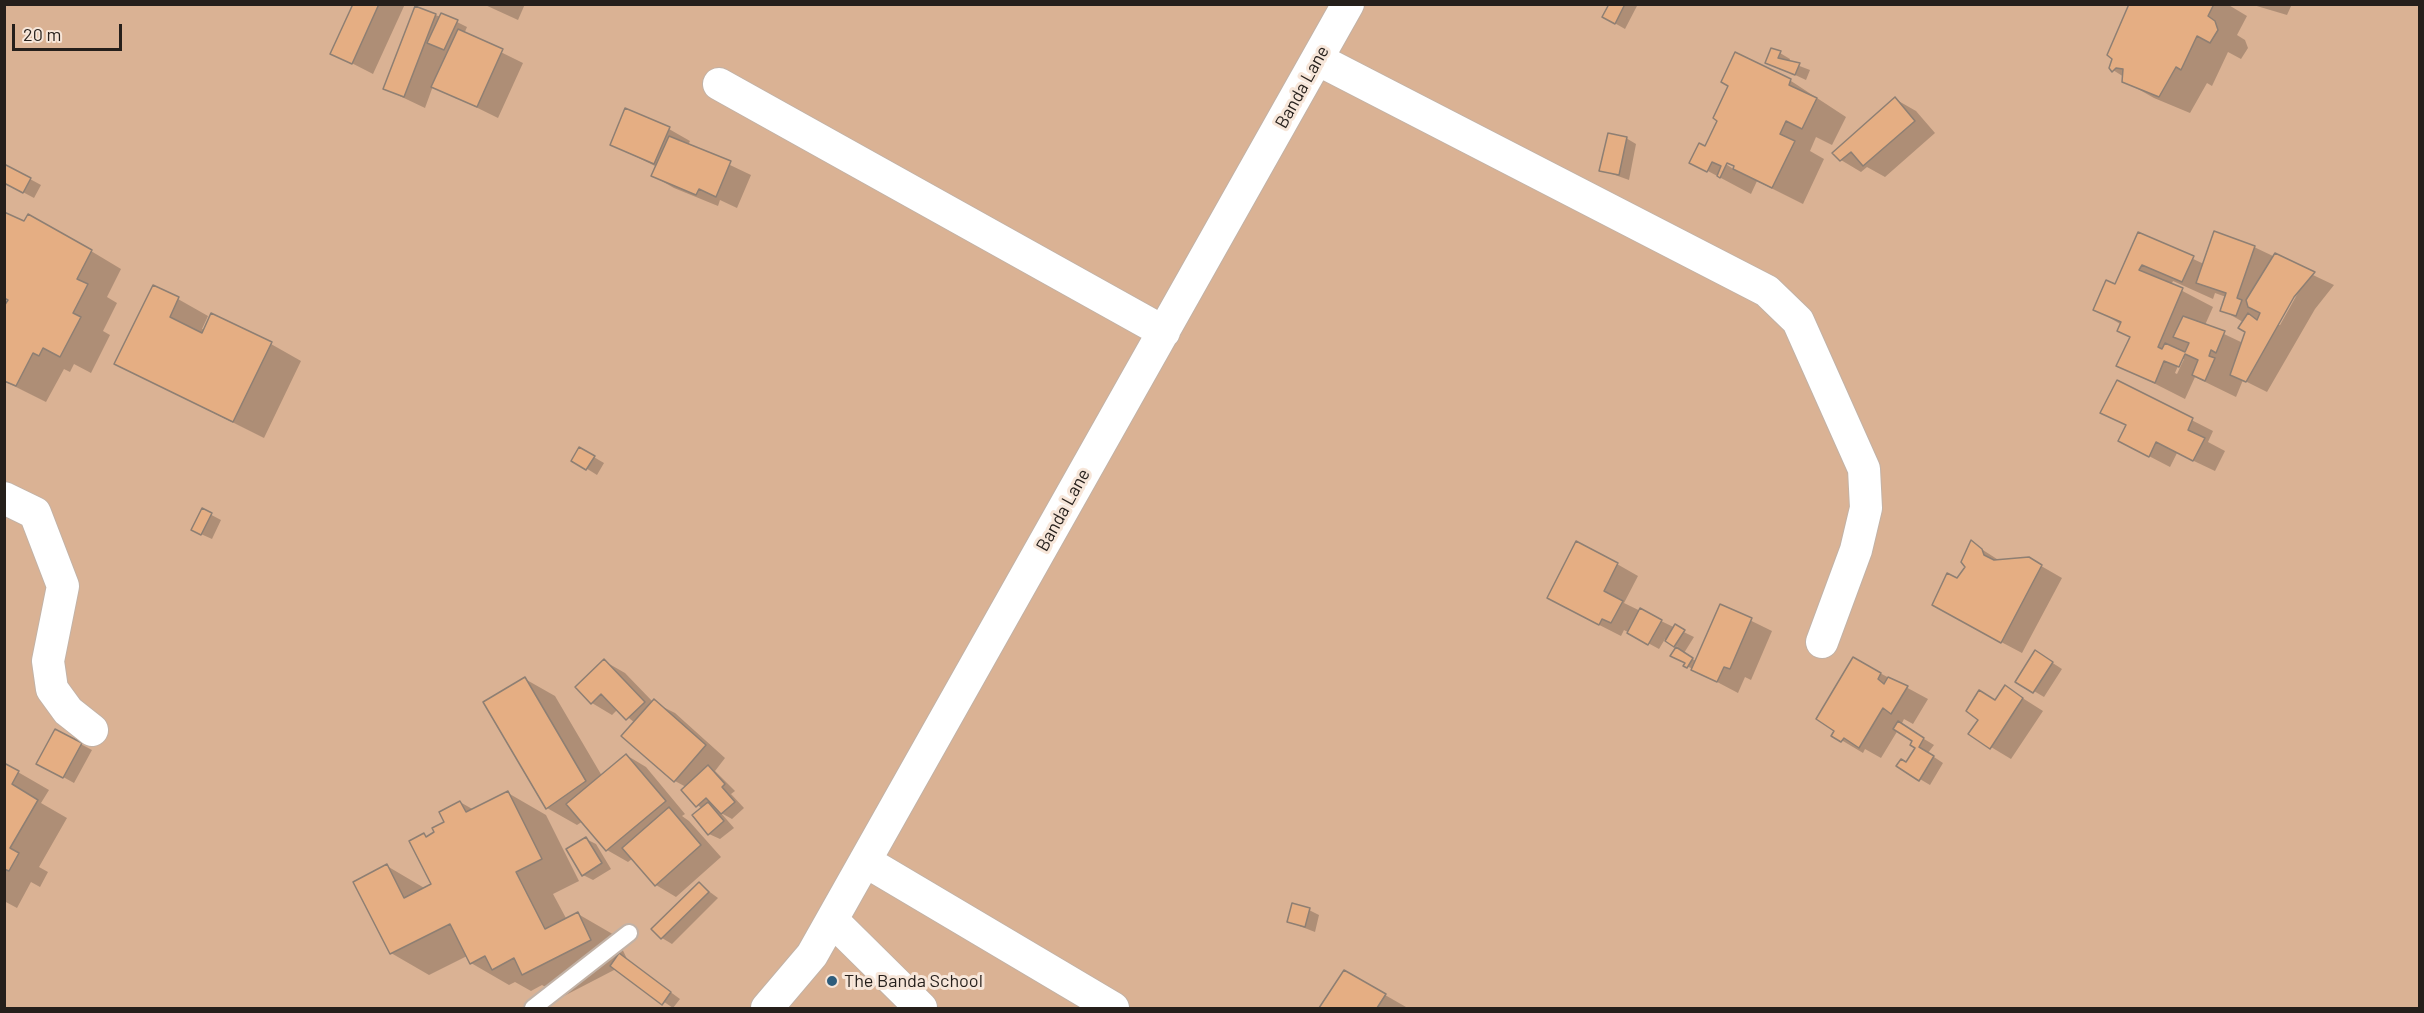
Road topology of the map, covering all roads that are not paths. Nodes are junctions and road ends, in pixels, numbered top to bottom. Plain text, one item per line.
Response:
1 (1348, 4) edge
2 (1317, 59) junction
3 (719, 84) dead end
4 (1164, 332) junction
5 (4, 498) edge
6 (1821, 642) dead end
7 (92, 730) dead end
8 (865, 861) junction
9 (832, 920) junction
10 (629, 933) dead end
11 (533, 1008) edge
12 (767, 1008) edge
13 (921, 1008) edge
14 (1113, 1008) edge

1 - 2 street, Banda Lane
2 - 4 street, Banda Lane
2 - 6 street
3 - 4 street
4 - 8 street, Banda Lane
5 - 7 street
8 - 9 street, Banda Lane
8 - 14 street
9 - 12 street, Banda Lane
9 - 13 street
10 - 11 lane

